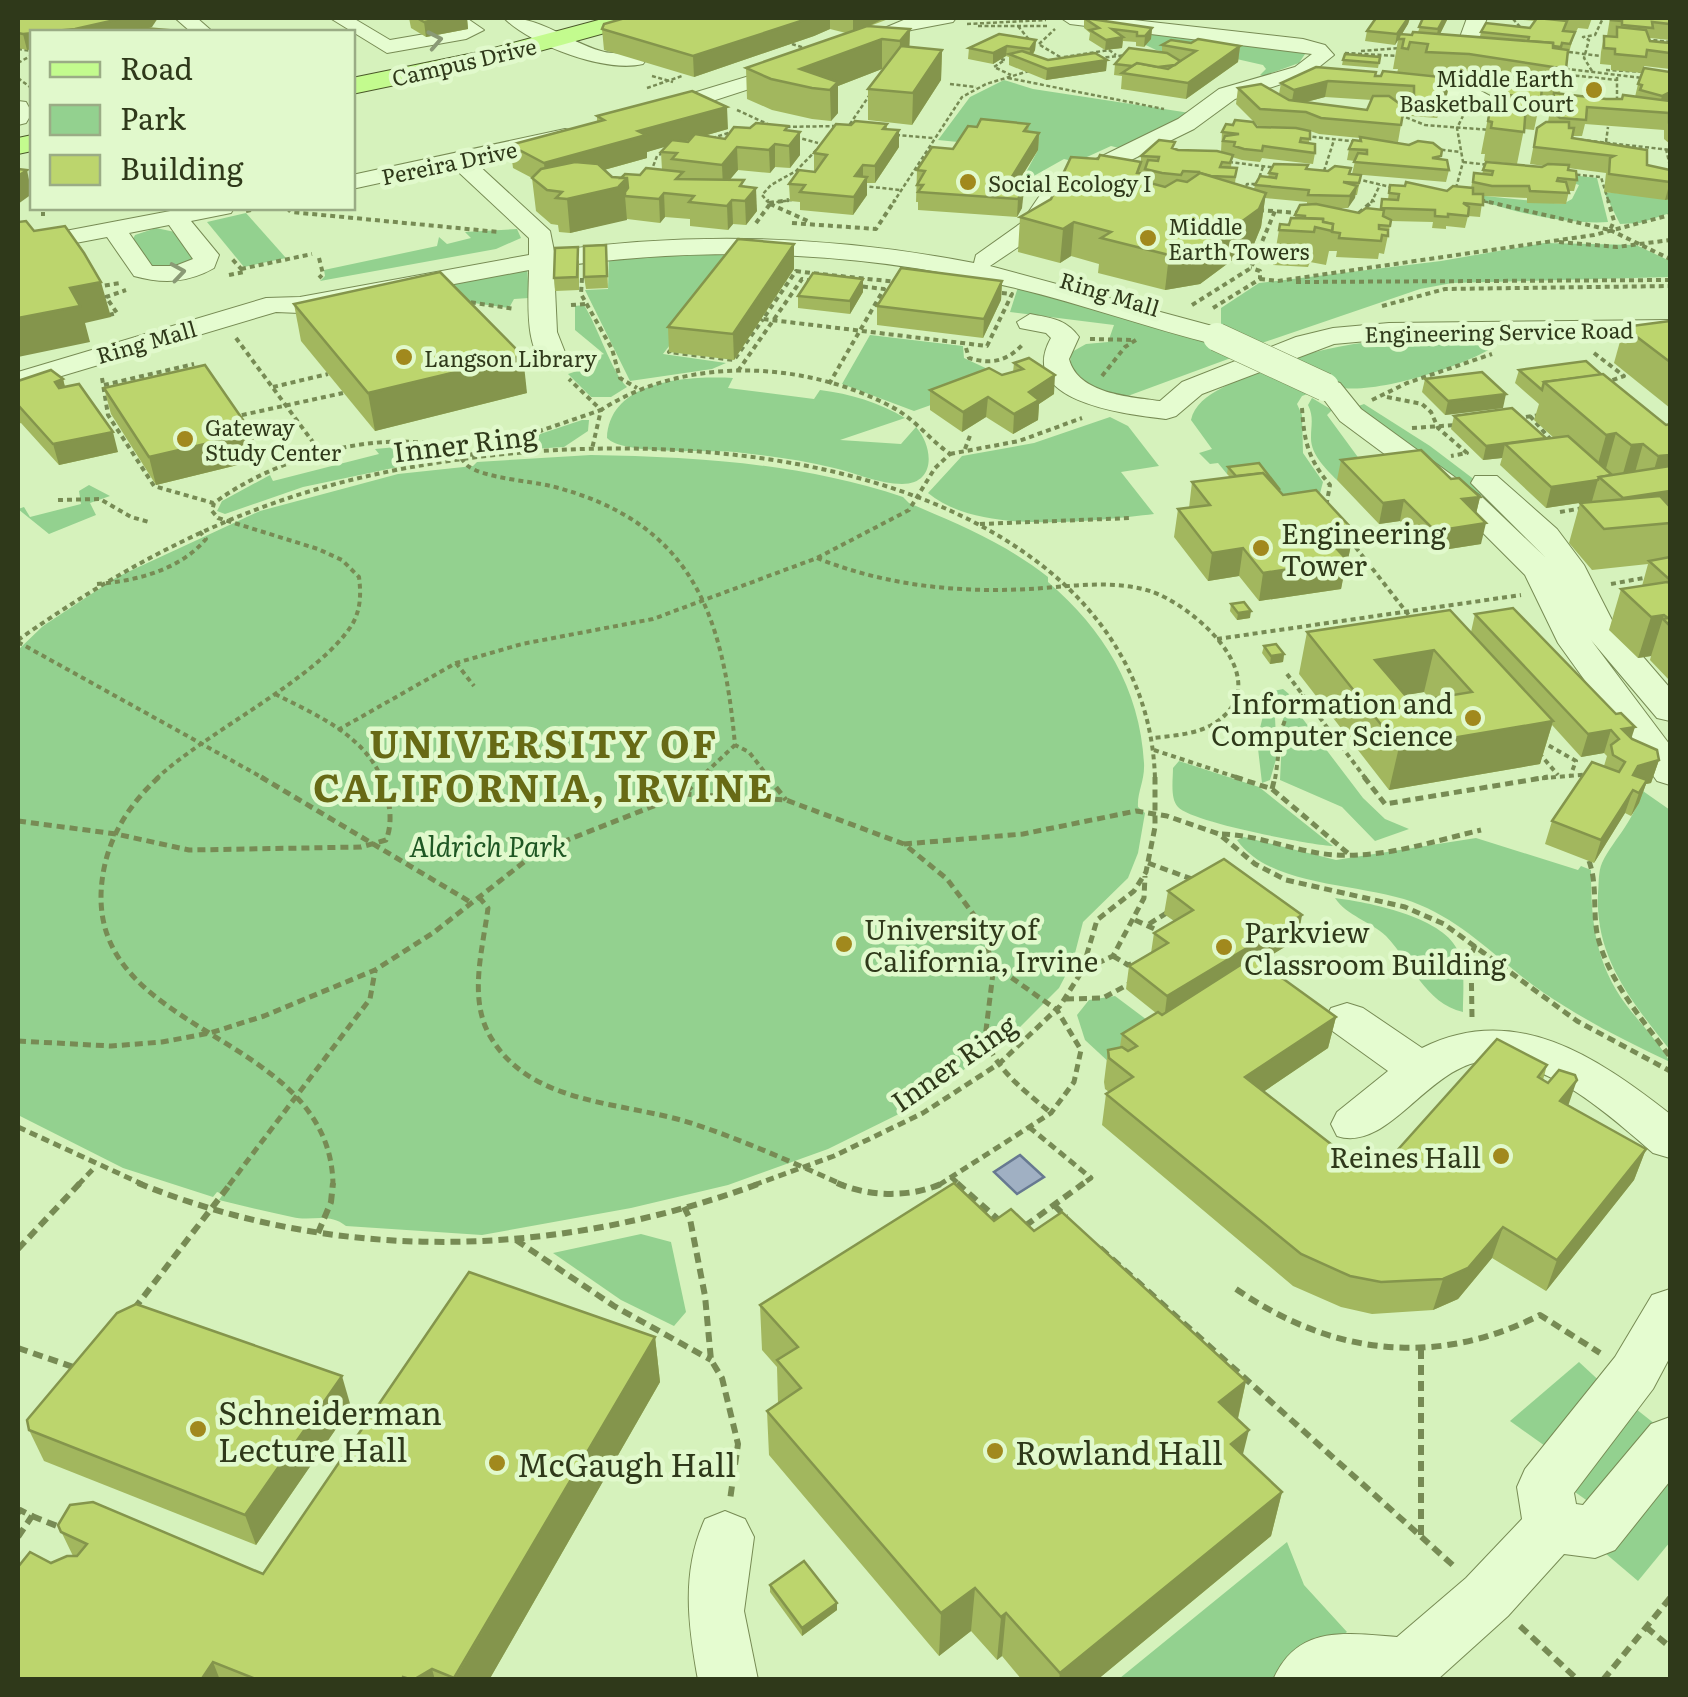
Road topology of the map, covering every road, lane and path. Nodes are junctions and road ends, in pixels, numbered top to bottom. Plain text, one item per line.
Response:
1 (382, 18) edge
2 (514, 18) edge
3 (595, 18) edge
4 (632, 18) edge
5 (946, 18) edge
6 (1006, 18) edge
7 (1070, 18) edge
8 (1477, 18) edge
9 (1603, 18) edge
10 (1512, 19) edge
11 (345, 21) edge
12 (462, 22) edge
13 (1174, 22) edge
14 (1590, 22) dead end
15 (1015, 25) junction
16 (1599, 25) junction
17 (1510, 27) edge
18 (1608, 28) edge
19 (550, 36) junction
20 (1576, 36) edge
21 (1591, 38) junction
22 (1026, 40) junction
23 (1017, 41) edge
24 (1670, 42) edge
25 (792, 44) edge
26 (1039, 44) junction
27 (1638, 44) edge
28 (1652, 46) junction
29 (1405, 48) edge
30 (1322, 52) junction
31 (1569, 52) edge
32 (1354, 53) junction
33 (1652, 53) edge
34 (1584, 54) junction
35 (1133, 55) edge
36 (1117, 56) junction
37 (1600, 56) edge
38 (820, 57) junction
39 (1060, 58) junction
40 (1014, 59) edge
41 (1462, 59) joint
42 (1070, 63) junction
43 (646, 64) edge
44 (1050, 67) edge
45 (1552, 67) edge
46 (1586, 70) junction
47 (1593, 70) junction
48 (1652, 70) edge
49 (1031, 71) edge
50 (1302, 71) junction
51 (1570, 72) junction
52 (355, 75) edge
53 (1011, 75) junction
54 (682, 76) edge
55 (1578, 76) junction
56 (1005, 77) junction
57 (1617, 77) junction
58 (1335, 78) edge
59 (1653, 79) edge
60 (1366, 81) edge
61 (950, 84) dead end
62 (355, 85) edge
63 (876, 86) edge
64 (979, 87) junction
65 (640, 91) dead end
66 (1478, 96) junction
67 (728, 106) edge
68 (18, 107) edge
69 (1617, 110) edge
70 (1202, 112) junction
71 (1390, 112) edge
72 (18, 118) edge
73 (626, 120) edge
74 (1608, 126) edge
75 (775, 127) junction
76 (1457, 128) junction
77 (756, 129) edge
78 (737, 130) edge
79 (1493, 130) edge
80 (580, 132) edge
81 (764, 134) edge
82 (850, 134) junction
83 (862, 134) edge
84 (892, 134) edge
85 (1291, 134) edge
86 (834, 137) edge
87 (933, 138) junction
88 (1572, 139) edge
89 (703, 140) edge
90 (1334, 140) junction
91 (1606, 142) junction
92 (818, 143) junction
93 (1374, 144) edge
94 (1426, 148) edge
95 (670, 150) edge
96 (1669, 150) edge
97 (1461, 152) junction
98 (676, 154) edge
99 (923, 154) junction
100 (939, 156) edge
101 (656, 157) junction
102 (460, 161) junction
103 (1225, 162) edge
104 (1463, 162) junction
105 (1502, 166) edge
106 (1670, 166) edge
107 (1263, 167) junction
108 (1280, 168) edge
109 (1311, 170) edge
110 (1324, 171) junction
111 (1333, 172) edge
112 (1562, 173) edge
113 (786, 176) junction
114 (1348, 177) edge
115 (795, 178) edge
116 (775, 180) junction
117 (355, 181) edge
118 (650, 182) edge
119 (790, 183) edge
120 (848, 185) edge
121 (1380, 185) junction
122 (1456, 188) junction
123 (1398, 189) edge
124 (1442, 189) edge
125 (900, 190) junction
126 (1464, 194) edge
127 (1242, 196) edge
128 (1470, 197) edge
129 (536, 198) edge
130 (796, 200) edge
131 (768, 202) junction
132 (509, 204) junction
133 (1256, 209) edge
134 (212, 210) edge
135 (289, 210) edge
136 (1275, 212) junction
137 (1305, 214) edge
138 (1670, 214) edge
139 (1348, 215) edge
140 (1266, 216) edge
141 (175, 217) junction
142 (113, 229) junction
143 (1610, 230) junction
144 (1670, 240) edge
145 (868, 241) junction
146 (500, 242) junction
147 (1551, 242) junction
148 (1638, 244) junction
149 (18, 247) edge
150 (543, 248) junction
151 (312, 254) dead end
152 (319, 258) dead end
153 (1670, 259) edge
154 (985, 260) junction
155 (1252, 268) junction
156 (241, 269) dead end
157 (582, 270) edge
158 (323, 274) dead end
159 (1260, 279) junction
160 (1670, 280) edge
161 (1278, 281) junction
162 (1230, 282) junction
163 (120, 283) dead end
164 (93, 288) edge
165 (134, 288) dead end
166 (1246, 288) junction
167 (276, 304) junction
168 (109, 315) dead end
169 (763, 319) junction
170 (1198, 319) junction
171 (1031, 328) joint
172 (1670, 328) edge
173 (1518, 330) junction
174 (681, 337) edge
175 (1112, 337) dead end
176 (1135, 340) dead end
177 (240, 342) dead end
178 (1125, 347) dead end
179 (966, 348) dead end
180 (96, 356) junction
181 (554, 360) joint
182 (1602, 360) dead end
183 (194, 364) edge
184 (738, 371) junction
185 (328, 374) edge
186 (18, 382) edge
187 (829, 384) junction
188 (104, 385) junction
189 (273, 387) junction
190 (638, 388) junction
191 (1327, 388) junction
192 (1623, 391) edge
193 (344, 393) edge
194 (1088, 394) junction
195 (1377, 398) junction
196 (286, 406) junction
197 (601, 410) junction
198 (1548, 414) dead end
199 (1530, 416) junction
200 (230, 418) edge
201 (1512, 419) edge
202 (971, 433) edge
203 (1439, 434) junction
204 (1558, 446) edge
205 (592, 449) junction
206 (965, 450) dead end
207 (324, 457) junction
208 (462, 458) junction
209 (919, 498) junction
210 (58, 500) dead end
211 (214, 503) junction
212 (1326, 508) edge
213 (1596, 510) edge
214 (1131, 518) dead end
215 (1526, 518) junction
216 (223, 520) junction
217 (150, 522) dead end
218 (976, 525) junction
219 (198, 530) junction
220 (1348, 537) edge
221 (817, 558) junction
222 (1660, 576) edge
223 (94, 584) junction
224 (1068, 586) junction
225 (1655, 591) edge
226 (1490, 599) dead end
227 (708, 600) junction
228 (1405, 612) junction
229 (1418, 624) edge
230 (1217, 639) junction
231 (18, 641) edge
232 (456, 663) junction
233 (1286, 674) dead end
234 (474, 686) dead end
235 (275, 694) junction
236 (1303, 696) junction
237 (1670, 710) edge
238 (338, 730) junction
239 (1528, 733) edge
240 (1152, 738) junction
241 (200, 740) junction
242 (735, 746) junction
243 (1154, 750) junction
244 (1535, 750) edge
245 (1670, 773) edge
246 (1571, 774) junction
247 (1558, 775) junction
248 (1604, 775) edge
249 (1458, 776) edge
250 (1272, 790) junction
251 (1470, 790) junction
252 (684, 794) junction
253 (786, 800) junction
254 (1157, 814) junction
255 (18, 820) edge
256 (1482, 830) dead end
257 (116, 834) junction
258 (1218, 834) junction
259 (904, 844) junction
260 (378, 845) junction
261 (1350, 856) junction
262 (1588, 861) edge
263 (1147, 866) junction
264 (1206, 887) edge
265 (479, 897) junction
266 (472, 903) junction
267 (1178, 906) edge
268 (1134, 920) junction
269 (1149, 924) junction
270 (1172, 939) edge
271 (1475, 945) junction
272 (1114, 956) junction
273 (1139, 961) edge
274 (994, 966) junction
275 (375, 970) junction
276 (1082, 970) junction
277 (1137, 980) edge
278 (1066, 999) junction
279 (1057, 1010) junction
280 (1347, 1019) dead end
281 (210, 1033) junction
282 (18, 1041) edge
283 (1473, 1045) junction
284 (1670, 1057) edge
285 (997, 1062) junction
286 (1420, 1070) junction
287 (1670, 1072) edge
288 (295, 1096) junction
289 (1051, 1112) junction
290 (1354, 1124) dead end
291 (18, 1127) edge
292 (1029, 1127) junction
293 (1670, 1140) edge
294 (96, 1167) junction
295 (805, 1169) junction
296 (951, 1178) junction
297 (1054, 1205) junction
298 (684, 1207) junction
299 (214, 1210) junction
300 (1079, 1229) edge
301 (318, 1233) junction
302 (1090, 1238) edge
303 (514, 1239) junction
304 (18, 1249) edge
305 (1236, 1289) dead end
306 (1670, 1310) edge
307 (1540, 1315) dead end
308 (124, 1320) edge
309 (18, 1348) edge
310 (1420, 1349) junction
311 (91, 1359) edge
312 (711, 1360) junction
313 (1670, 1441) edge
314 (18, 1511) edge
315 (32, 1516) junction
316 (1552, 1526) junction
317 (66, 1530) edge
318 (1421, 1535) junction
319 (18, 1537) edge
320 (724, 1537) joint
321 (1487, 1597) junction
322 (1670, 1598) edge
323 (1646, 1627) junction
324 (1670, 1646) edge
325 (1405, 1673) edge
326 (728, 1680) edge
327 (1302, 1680) edge
328 (1578, 1680) edge
329 (1603, 1680) edge

1 - 11 street
2 - 19 street
3 - 19 main road, Campus Drive
4 - 19 main road, Campus Drive
5 - 38 street
6 - 15 path
7 - 13 street
8 - 41 street
9 - 16 path
10 - 17 path
11 -> 12 street
13 - 30 street
14 - 16 path
15 - 15 path
15 - 22 path
15 - 26 path
16 - 18 path
16 - 21 path
19 - 43 street
19 - 52 main road, Campus Drive
19 - 62 main road, Campus Drive
20 - 21 path
21 - 34 path
22 - 23 path
22 - 26 path
24 - 28 path
25 - 38 path, bridge
26 - 39 path
27 - 28 path
28 - 33 path
29 - 32 path
30 - 32 path
30 - 50 street
31 - 34 path
32 - 41 path
34 - 37 path
34 - 47 path
35 - 36 path
36 - 39 path
36 - 42 path
38 - 73 street
39 - 42 path
40 - 53 path
42 - 44 path
45 - 51 path
46 - 47 path
46 - 51 path
46 - 55 path
47 - 48 path
47 - 57 path
49 - 53 path
50 - 58 street
50 - 70 street
51 - 55 path
51 - 66 path
53 - 56 path
54 - 65 path
55 - 57 path
56 - 64 path
56 - 70 path
57 - 59 path
57 - 69 path
60 - 66 street
61 - 64 path
63 - 82 path
64 - 87 path
66 - 76 path
67 - 75 path
68 - 72 street
70 - 154 street
71 - 76 path
74 - 91 path
75 - 77 path
75 - 81 path
75 - 82 path
75 - 92 path
76 - 79 path
76 - 97 path
78 - 89 path
80 - 102 street, Pereira Drive
82 - 83 path
84 - 87 path
85 - 90 path
86 - 92 path
87 - 99 path
88 - 91 path
90 - 93 path
90 - 110 path
91 - 96 path
92 - 113 path
94 - 97 path
95 - 101 path
96 - 106 path
97 - 104 path
98 - 101 path
99 - 100 path
99 - 125 path
101 - 118 path
102 - 117 street, Pereira Drive
102 - 132 street
103 - 107 path
104 - 105 path
104 - 122 path
107 - 108 path
107 - 127 path
109 - 110 path
110 - 111 path
112 - 143 path
113 - 115 path
113 - 116 path
114 - 121 path
116 - 119 path
116 - 131 path
120 - 125 path
121 - 123 path
121 - 139 path
122 - 124 path
122 - 126 path
125 - 145 path
128 - 143 path
129 - 132 street
130 - 131 path
131 - 145 path
132 - 150 street
133 - 136 path
134 - 141 street
135 - 146 path
136 - 137 path
136 - 140 path
136 - 155 path
138 - 143 path
141 - 142 street
142 -> 141 street
142 - 149 street
143 - 147 path
143 - 148 path
144 - 148 path
145 - 150 street, Ring Mall
145 - 154 street, Ring Mall
145 - 170 street, Ring Mall
146 - 150 street, Ring Mall
146 - 167 street, Ring Mall
147 - 148 path
147 - 161 path
148 - 153 path
150 - 167 street, Ring Mall
150 - 181 street
151 - 156 path
152 - 158 path
154 - 170 street, Ring Mall
155 - 159 path
155 - 162 path
157 - 190 path
159 - 161 path
159 - 166 path
160 - 161 path
162 - 166 path
162 - 170 path
163 - 164 path
165 - 168 path
166 - 170 path
167 - 180 street, Ring Mall
169 - 169 path, bridge
169 - 174 path
170 - 191 street, bridge
171 - 179 path
171 - 194 street
172 - 173 street, Engineering Service Road
173 - 194 street, Engineering Service Road
173 - 195 path
175 - 176 path
177 - 189 path
178 - 194 path
180 - 186 street, Ring Mall
180 - 188 path
181 - 197 path
182 - 192 path
183 - 188 path
184 - 187 path
184 - 187 path
184 - 190 path
185 - 189 path
187 - 209 path
188 - 211 path
189 - 196 path
190 - 197 path
191 - 195 street
191 - 212 path
191 - 245 street
193 - 196 path
195 - 203 street
195 - 203 path
196 - 200 path
196 - 207 path
197 - 205 path
197 - 208 path
198 - 199 path
199 - 201 path
199 - 204 path
202 - 206 path
203 - 215 street
205 - 208 path, Inner Ring
205 - 209 path, Inner Ring
207 - 208 path
207 - 211 path
208 - 216 path, Inner Ring
208 - 227 path
209 - 218 path, Inner Ring
209 - 221 path
210 - 217 path
211 - 216 path
213 - 215 path
214 - 218 path
215 - 237 street
216 - 219 path, Inner Ring
216 - 235 path
218 - 224 path, Inner Ring
219 - 223 path, Inner Ring
219 - 223 path
220 - 228 path
221 - 224 path
221 - 227 path
222 - 225 path
223 - 231 path, Inner Ring
224 - 230 path
224 - 240 path, Inner Ring
226 - 228 path
227 - 232 path
227 - 242 path
228 - 229 path
228 - 230 path
230 - 240 path
231 - 241 path
232 - 234 path
232 - 238 path
233 - 236 path
235 - 238 path
235 - 241 path
236 - 250 path
236 - 251 path
238 - 260 path
239 - 246 path
240 - 243 path, Inner Ring
241 - 257 path
241 - 260 path
242 - 252 path
242 - 253 path
243 - 250 path
243 - 254 path, Inner Ring
244 - 247 path
246 - 247 path
246 - 248 path
247 - 251 path
249 - 251 path
250 - 261 path
252 - 253 path
252 - 265 path
253 - 259 path
254 - 258 path
254 - 259 path
254 - 263 path, Inner Ring
255 - 257 path
256 - 261 path
257 - 260 path
257 - 281 path
258 - 261 path
258 - 271 path
259 - 274 path
260 - 266 path
262 - 284 path
263 - 264 path
263 - 268 path
263 - 276 path, Inner Ring
265 - 266 path
265 - 295 path
266 - 275 path
267 - 269 path
268 - 269 path
268 - 272 path
269 - 270 path
271 - 283 path
271 - 287 path
272 - 273 path
272 - 276 path
274 - 279 path
274 - 285 path
275 - 281 path
275 - 288 path
276 - 278 path, Inner Ring
277 - 278 path
278 - 279 path, Inner Ring
279 - 285 path, Inner Ring
279 - 289 path
280 - 286 street
281 - 282 path
281 - 288 path
283 - 286 street
283 - 293 street
285 - 289 path
285 - 295 path, Inner Ring
286 - 290 street
288 - 299 path
288 - 301 path
289 - 292 path
291 - 294 path, Inner Ring
292 - 296 path
292 - 297 path
294 - 299 path, Inner Ring
294 - 304 path
295 - 296 path
295 - 298 path, Inner Ring
296 - 297 path
297 - 300 path
298 - 303 path, Inner Ring
298 - 312 path
299 - 301 path, Inner Ring
299 - 308 path
301 - 303 path, Inner Ring
302 - 318 path
303 - 312 path
305 - 310 path
306 - 316 street
307 - 310 path
309 - 311 path
310 - 318 path
312 - 320 path
313 - 316 street
314 - 315 path
315 - 317 path
315 - 319 path
316 - 321 street
318 - 321 path
320 - 326 street
321 - 325 street
321 - 328 path
322 - 323 path
323 - 324 path
323 - 329 path
325 - 327 street

